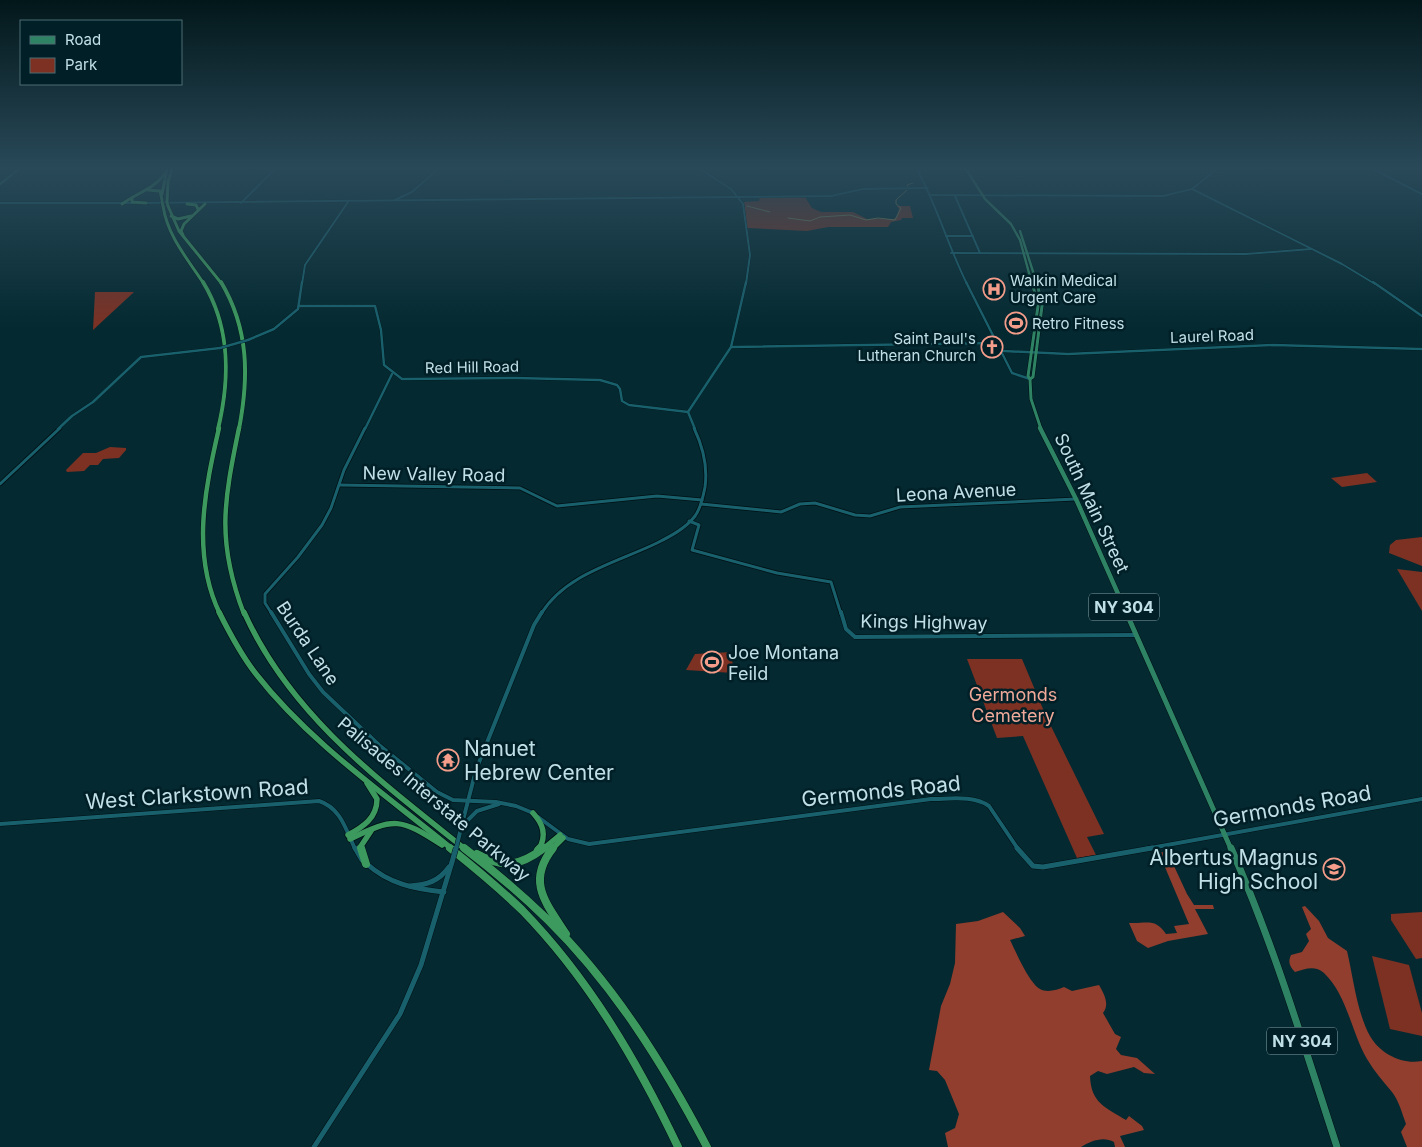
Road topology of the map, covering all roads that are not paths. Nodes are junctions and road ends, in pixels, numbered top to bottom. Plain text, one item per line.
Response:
1 (166, 223) edge
2 (174, 223) edge
3 (186, 223) edge
4 (334, 223) edge
5 (745, 223) edge
6 (941, 223) edge
7 (967, 223) edge
8 (1009, 223) edge
9 (1258, 223) edge
10 (946, 236) junction
11 (973, 236) junction
12 (186, 240) junction
13 (1311, 249) junction
14 (951, 253) junction
15 (980, 253) junction
16 (1026, 253) junction
17 (299, 306) junction
18 (1422, 316) edge
19 (998, 344) junction
20 (731, 347) junction
21 (1422, 350) edge
22 (1002, 351) junction
23 (1031, 353) junction
24 (1036, 353) junction
25 (392, 374) junction
26 (1030, 378) junction
27 (688, 412) junction
28 (0, 484) edge
29 (340, 485) junction
30 (1076, 499) junction
31 (702, 500) junction
32 (701, 504) junction
33 (689, 521) junction
34 (1136, 635) junction
35 (337, 755) junction
36 (1422, 799) edge
37 (468, 800) junction
38 (507, 804) junction
39 (533, 813) junction
40 (0, 824) edge
41 (379, 825) junction
42 (461, 828) junction
43 (1226, 835) junction
44 (449, 836) junction
45 (562, 836) junction
46 (349, 837) junction
47 (536, 854) junction
48 (452, 862) junction
49 (366, 864) junction
50 (471, 865) junction
51 (406, 886) junction
52 (444, 892) junction
53 (568, 940) junction
54 (314, 1147) edge
55 (678, 1147) edge
56 (707, 1147) edge
57 (1337, 1147) edge

1 - 35 highway, Palisades Interstate Parkway
2 - 12 highway, Palisades Interstate Parkway
3 - 12 highway
4 - 17 street
5 - 20 street
6 - 10 street
7 - 11 street
8 - 16 main road, NY 304
9 - 13 street
10 - 11 street
10 - 14 street
11 - 15 street
12 - 44 highway, Palisades Interstate Parkway
13 - 16 street
13 - 18 street
14 - 15 street
14 - 19 street
15 - 16 street
16 - 23 main road, NY 304
16 - 24 main road, NY 304
17 - 25 street
17 - 28 street, bridge
19 - 20 street
19 - 22 street
20 - 27 street
21 - 24 street, Laurel Road
22 - 23 street, Laurel Road
22 - 26 street
23 - 24 street, Laurel Road
23 - 26 main road, NY 304
24 - 26 main road, NY 304
25 - 27 street, Red Hill Road
25 - 29 street, Burda Lane
26 - 30 main road, South Main Street / NY 304
27 - 31 street
29 - 31 street, New Valley Road
29 - 37 street, Burda Lane
30 - 32 street, Leona Avenue
30 - 34 main road, South Main Street / NY 304
31 - 32 street
32 - 33 street
33 - 34 street, Kings Highway
33 - 37 street
34 - 43 main road, South Main Street / NY 304
35 - 46 highway
35 - 50 highway, Palisades Interstate Parkway
36 - 43 street, Germonds Road
37 - 38 street, Germonds Road
37 - 42 street
38 - 39 street, Germonds Road
38 - 42 street
39 - 45 street, Germonds Road
39 - 47 highway
40 - 46 street, West Clarkstown Road
41 - 46 highway
41 - 49 highway
41 - 50 highway
42 - 48 street, bridge
43 - 45 street, Germonds Road
43 - 57 main road, NY 304
44 - 47 highway
44 - 53 highway, Palisades Interstate Parkway
45 - 47 highway
45 - 53 highway
46 - 49 street, West Clarkstown Road
48 - 51 street
48 - 52 street
49 - 51 street, West Clarkstown Road
50 - 55 highway, Palisades Interstate Parkway
51 - 52 street, West Clarkstown Road
52 - 54 street
53 - 56 highway, Palisades Interstate Parkway

